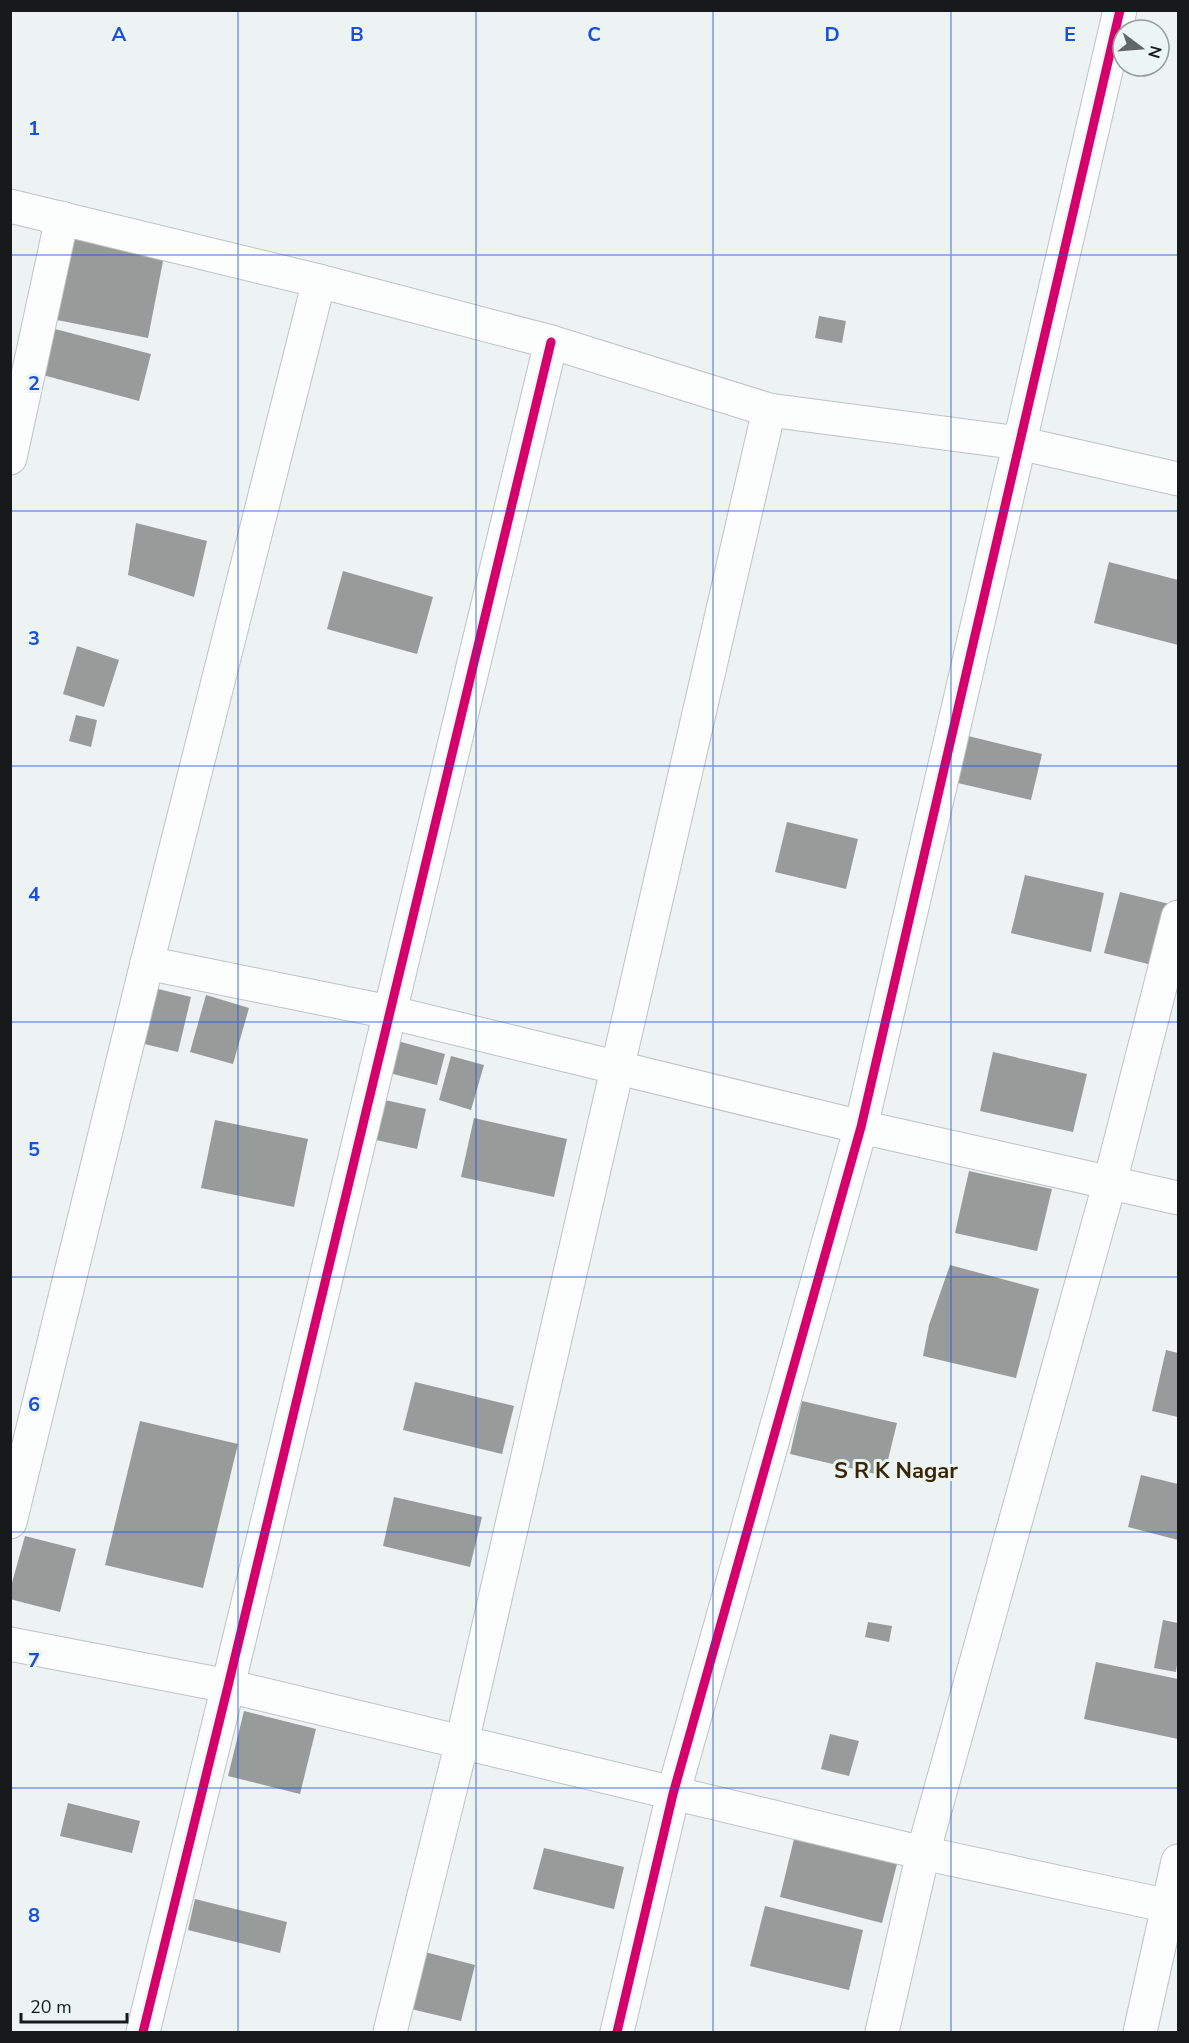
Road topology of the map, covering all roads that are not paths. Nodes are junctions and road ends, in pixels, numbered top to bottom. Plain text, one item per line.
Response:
1 (1120, 10) edge
2 (10, 206) edge
3 (62, 218) junction
4 (320, 281) junction
5 (551, 342) junction
6 (769, 410) junction
7 (1019, 443) junction
8 (10, 458) edge
9 (1179, 479) edge
10 (1179, 917) edge
11 (147, 963) junction
12 (389, 1012) junction
13 (616, 1067) junction
14 (861, 1127) junction
15 (1110, 1182) junction
16 (1179, 1198) edge
17 (10, 1522) edge
18 (10, 1644) edge
19 (228, 1686) junction
20 (462, 1742) junction
21 (673, 1794) junction
22 (923, 1853) junction
23 (1179, 1861) edge
24 (1174, 1907) edge
25 (143, 2032) edge
26 (390, 2032) edge
27 (617, 2032) edge
28 (882, 2032) edge
29 (1140, 2032) edge

1 - 7 street
2 - 3 street
3 - 4 street
3 - 8 street
4 - 5 street
4 - 11 street
5 - 6 street
5 - 12 street
6 - 7 street
6 - 13 street
7 - 9 street
7 - 14 street
10 - 15 street
11 - 12 street
11 - 17 street
12 - 13 street
12 - 19 street
13 - 14 street
13 - 20 street
14 - 15 street
14 - 21 street
15 - 16 street
15 - 22 street
18 - 19 street
19 - 20 street
19 - 25 street
20 - 21 street
20 - 26 street
21 - 22 street
21 - 27 street
22 - 24 street
22 - 28 street
23 - 24 street
24 - 29 street

